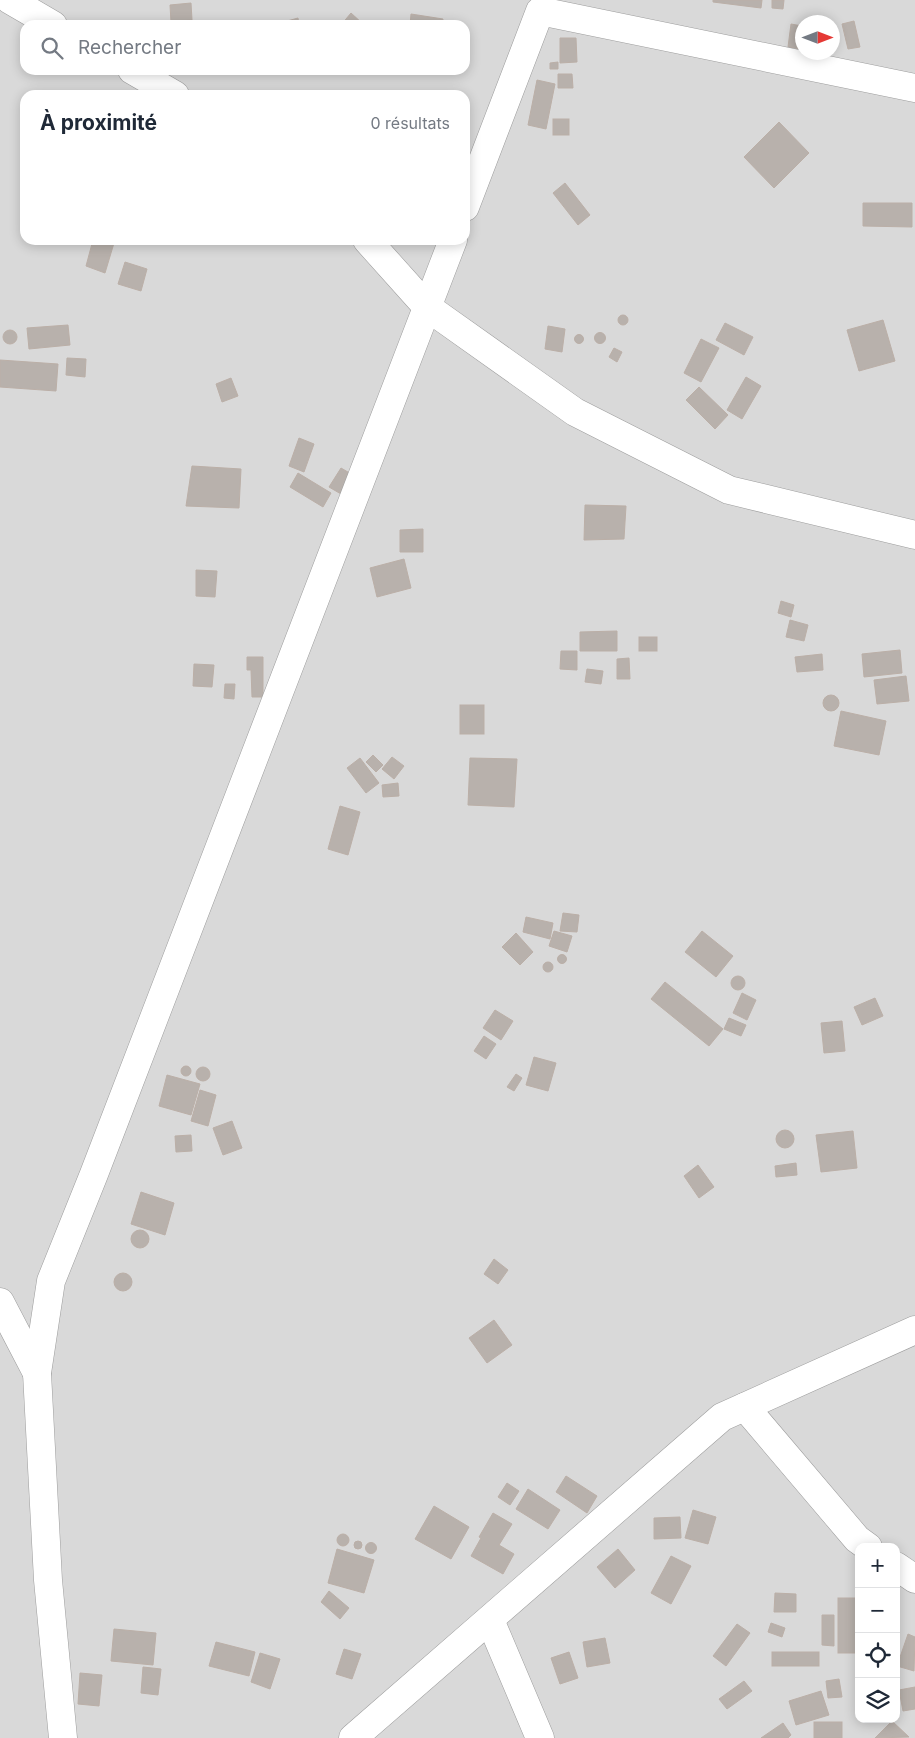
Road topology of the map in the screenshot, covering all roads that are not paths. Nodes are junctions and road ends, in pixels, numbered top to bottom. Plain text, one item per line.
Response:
1 (10, 0) edge
2 (44, 20) edge
3 (141, 75) edge
4 (915, 88) edge
5 (166, 90) edge
6 (470, 195) edge
7 (371, 245) edge
8 (451, 245) edge
9 (427, 307) junction
10 (915, 535) edge
11 (0, 1302) edge
12 (915, 1330) edge
13 (37, 1373) junction
14 (745, 1407) junction
15 (862, 1543) edge
16 (900, 1569) edge
17 (915, 1579) edge
18 (490, 1620) junction
19 (63, 1738) edge
20 (353, 1738) edge
21 (540, 1738) edge

1 - 2 street
3 - 5 street
4 - 6 street
7 - 9 street
8 - 9 street
9 - 10 street
9 - 13 street
11 - 13 street
12 - 14 street
13 - 19 street
14 - 15 street
14 - 18 street
16 - 17 street
18 - 20 street
18 - 21 street

